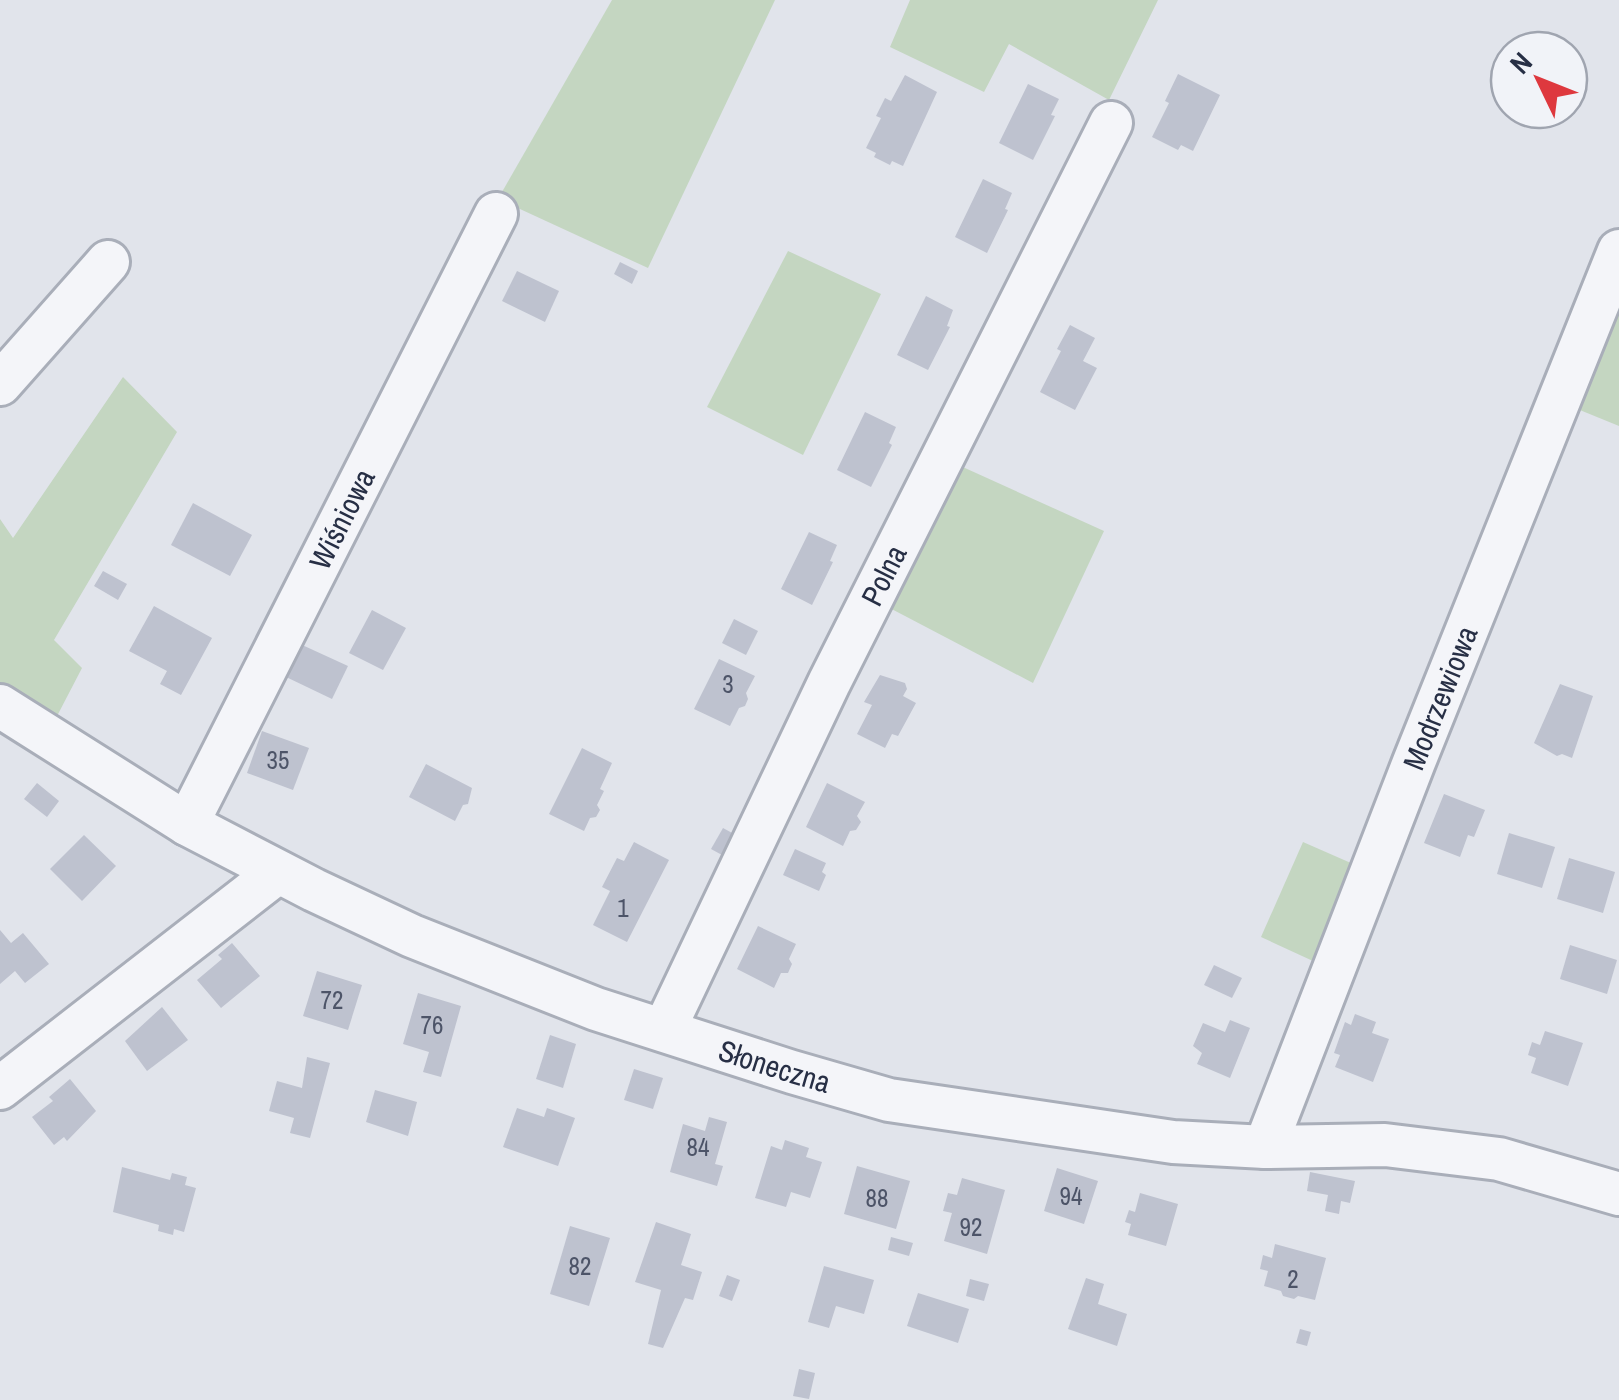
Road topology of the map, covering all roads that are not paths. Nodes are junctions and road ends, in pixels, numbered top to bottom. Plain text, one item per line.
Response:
1 (1111, 123) dead end
2 (496, 214) dead end
3 (1619, 252) edge
4 (108, 262) dead end
5 (0, 384) edge
6 (0, 706) edge
7 (187, 824) junction
8 (265, 866) junction
9 (664, 1030) junction
10 (0, 1057) edge
11 (0, 1088) edge
12 (1266, 1147) junction
13 (1619, 1194) edge

1 - 9 street, Polna
2 - 7 street, Wiśniowa
3 - 12 street, Modrzewiowa
4 - 5 street
6 - 7 street, Słoneczna
7 - 8 street, Słoneczna
8 - 9 street, Słoneczna
8 - 10 street
8 - 11 street
9 - 12 street, Słoneczna
12 - 13 street, Słoneczna

